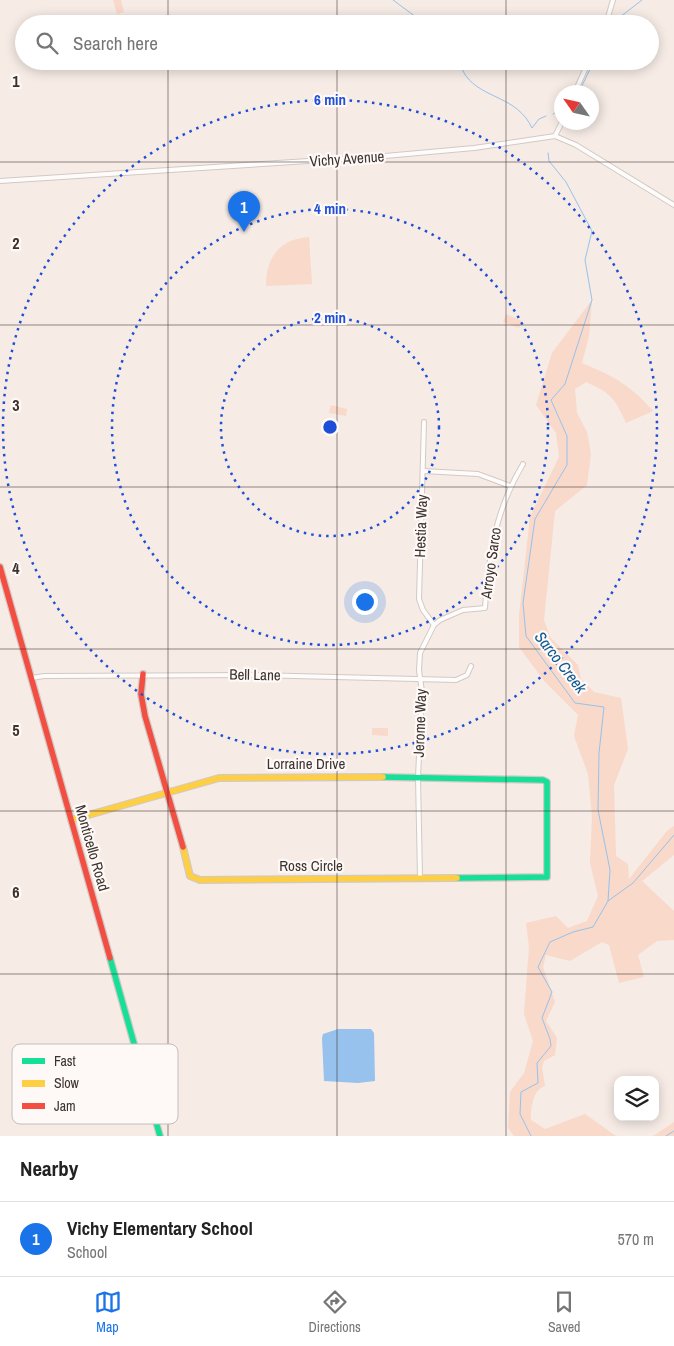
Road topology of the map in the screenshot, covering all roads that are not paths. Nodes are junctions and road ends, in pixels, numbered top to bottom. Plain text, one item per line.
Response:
1 (613, 0) edge
2 (609, 15) edge
3 (585, 70) edge
4 (578, 85) edge
5 (557, 130) edge
6 (554, 136) junction
7 (0, 182) edge
8 (674, 205) edge
9 (424, 422) dead end
10 (523, 464) dead end
11 (422, 471) junction
12 (510, 486) junction
13 (0, 567) edge
14 (434, 626) junction
15 (471, 666) dead end
16 (143, 674) junction
17 (32, 678) junction
18 (420, 679) junction
19 (418, 777) junction
20 (547, 782) joint
21 (166, 793) junction
22 (71, 820) junction
23 (420, 878) junction
24 (134, 1044) edge

1 - 2 street
3 - 4 street
5 - 6 street
6 - 7 street, Vichy Avenue
6 - 8 street
9 - 11 street, Hestia Way
10 - 12 street, Arroyo Sarco
11 - 12 street
11 - 14 street, Hestia Way
12 - 14 street, Arroyo Sarco
13 - 17 street, Monticello Road
14 - 18 street, Jerome Way
15 - 18 street, Bell Lane
16 - 17 street, Bell Lane
16 - 18 street, Bell Lane
16 - 21 street, Ross Circle
17 - 22 street, Monticello Road
18 - 19 street, Jerome Way
19 - 20 street, Lorraine Drive
19 - 21 street, Lorraine Drive
19 - 23 street, Jerome Way
20 - 23 street, Ross Circle
21 - 22 street, Lorraine Drive
21 - 23 street, Ross Circle
22 - 24 street, Monticello Road

